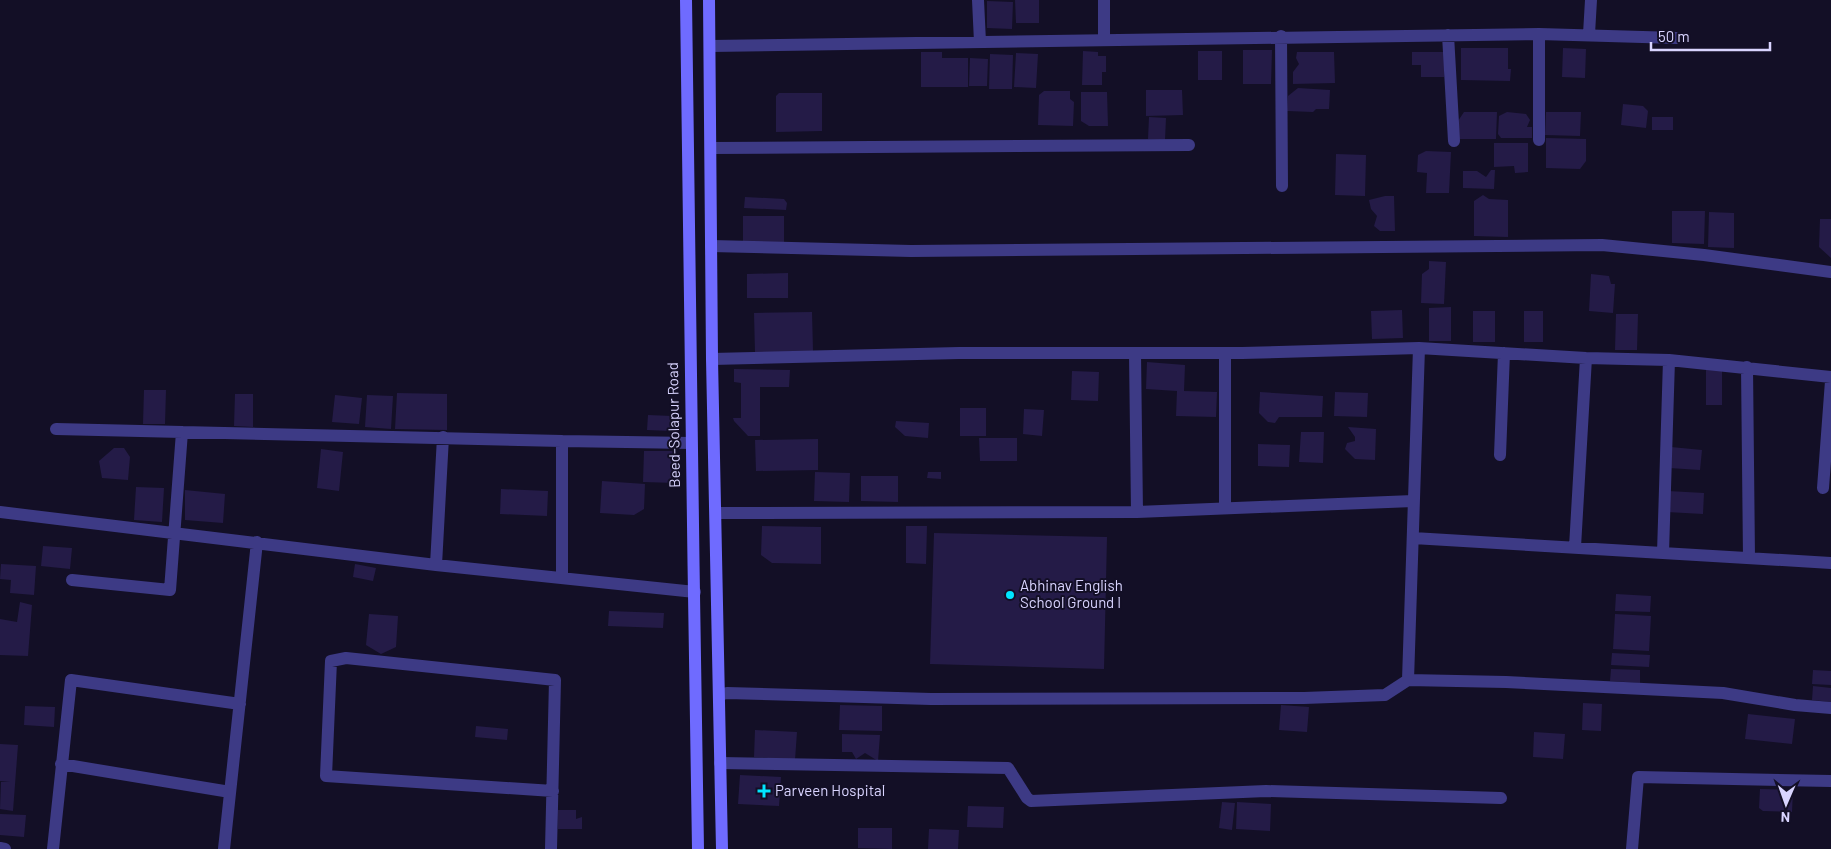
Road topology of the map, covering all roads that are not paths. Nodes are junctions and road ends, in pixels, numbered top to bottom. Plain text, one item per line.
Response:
1 (686, 0) edge
2 (709, 0) edge
3 (978, 0) edge
4 (1104, 0) edge
5 (1590, 0) edge
6 (1539, 34) junction
7 (1589, 34) junction
8 (1448, 35) junction
9 (1281, 36) junction
10 (1677, 38) dead end
11 (1104, 40) junction
12 (980, 42) junction
13 (710, 46) junction
14 (1540, 140) dead end
15 (1454, 141) dead end
16 (1189, 145) dead end
17 (710, 148) junction
18 (1282, 186) dead end
19 (711, 246) junction
20 (1831, 272) edge
21 (1419, 348) junction
22 (1135, 353) junction
23 (1225, 353) junction
24 (1504, 353) junction
25 (1586, 358) junction
26 (712, 359) junction
27 (1669, 360) junction
28 (1747, 367) junction
29 (1831, 377) edge
30 (1831, 381) edge
31 (56, 429) dead end
32 (182, 432) junction
33 (443, 437) junction
34 (562, 441) junction
35 (691, 443) junction
36 (1500, 454) dead end
37 (1823, 488) dead end
38 (1413, 500) junction
39 (1225, 507) junction
40 (0, 512) edge
41 (1137, 512) junction
42 (716, 513) junction
43 (174, 532) junction
44 (1413, 538) junction
45 (257, 542) junction
46 (1575, 547) junction
47 (1664, 553) junction
48 (1748, 558) junction
49 (1831, 563) edge
50 (436, 565) junction
51 (562, 577) junction
52 (72, 580) dead end
53 (695, 592) junction
54 (1408, 680) junction
55 (719, 695) junction
56 (240, 704) junction
57 (1831, 708) edge
58 (720, 763) junction
59 (61, 764) junction
60 (1831, 781) edge
61 (553, 791) junction
62 (230, 792) junction
63 (1501, 798) dead end
64 (0, 848) edge
65 (5, 849) edge
66 (53, 849) edge
67 (224, 849) edge
68 (551, 849) edge
69 (698, 849) edge
70 (722, 849) edge
71 (1632, 849) edge

1 - 35 main road, Beed-Solapur Road
2 - 13 main road
3 - 12 street
4 - 11 street
5 - 7 street
6 - 7 street
6 - 8 street
6 - 14 street
7 - 10 street
8 - 9 street
8 - 15 street
9 - 11 street
9 - 18 street
11 - 12 street
12 - 13 street
13 - 17 main road
16 - 17 street
17 - 19 main road
19 - 20 street
19 - 26 main road
21 - 23 street
21 - 24 street
21 - 38 street
22 - 23 street
22 - 26 street
22 - 41 street
23 - 39 street
24 - 25 street
24 - 36 street
25 - 27 street
25 - 46 street
26 - 42 main road
27 - 28 street
27 - 47 street
28 - 29 street
28 - 48 street
30 - 37 street
31 - 32 street
32 - 33 street
32 - 43 street
33 - 34 street
33 - 50 street
34 - 35 street
34 - 51 street
35 - 53 main road, Beed-Solapur Road
38 - 39 street
38 - 44 street
39 - 41 street
40 - 43 street
41 - 42 street
42 - 55 main road
43 - 45 street
43 - 52 street
44 - 46 street
44 - 54 street
45 - 50 street
45 - 56 street
46 - 47 street
47 - 48 street
48 - 49 street
50 - 51 street
51 - 53 street
53 - 69 main road, Beed-Solapur Road
54 - 55 street
54 - 57 street
55 - 58 main road
56 - 59 street
56 - 62 street
58 - 63 street
58 - 70 main road
59 - 62 street
59 - 66 street
60 - 71 street
61 - 61 street
61 - 68 street
62 - 67 street
64 - 65 street

